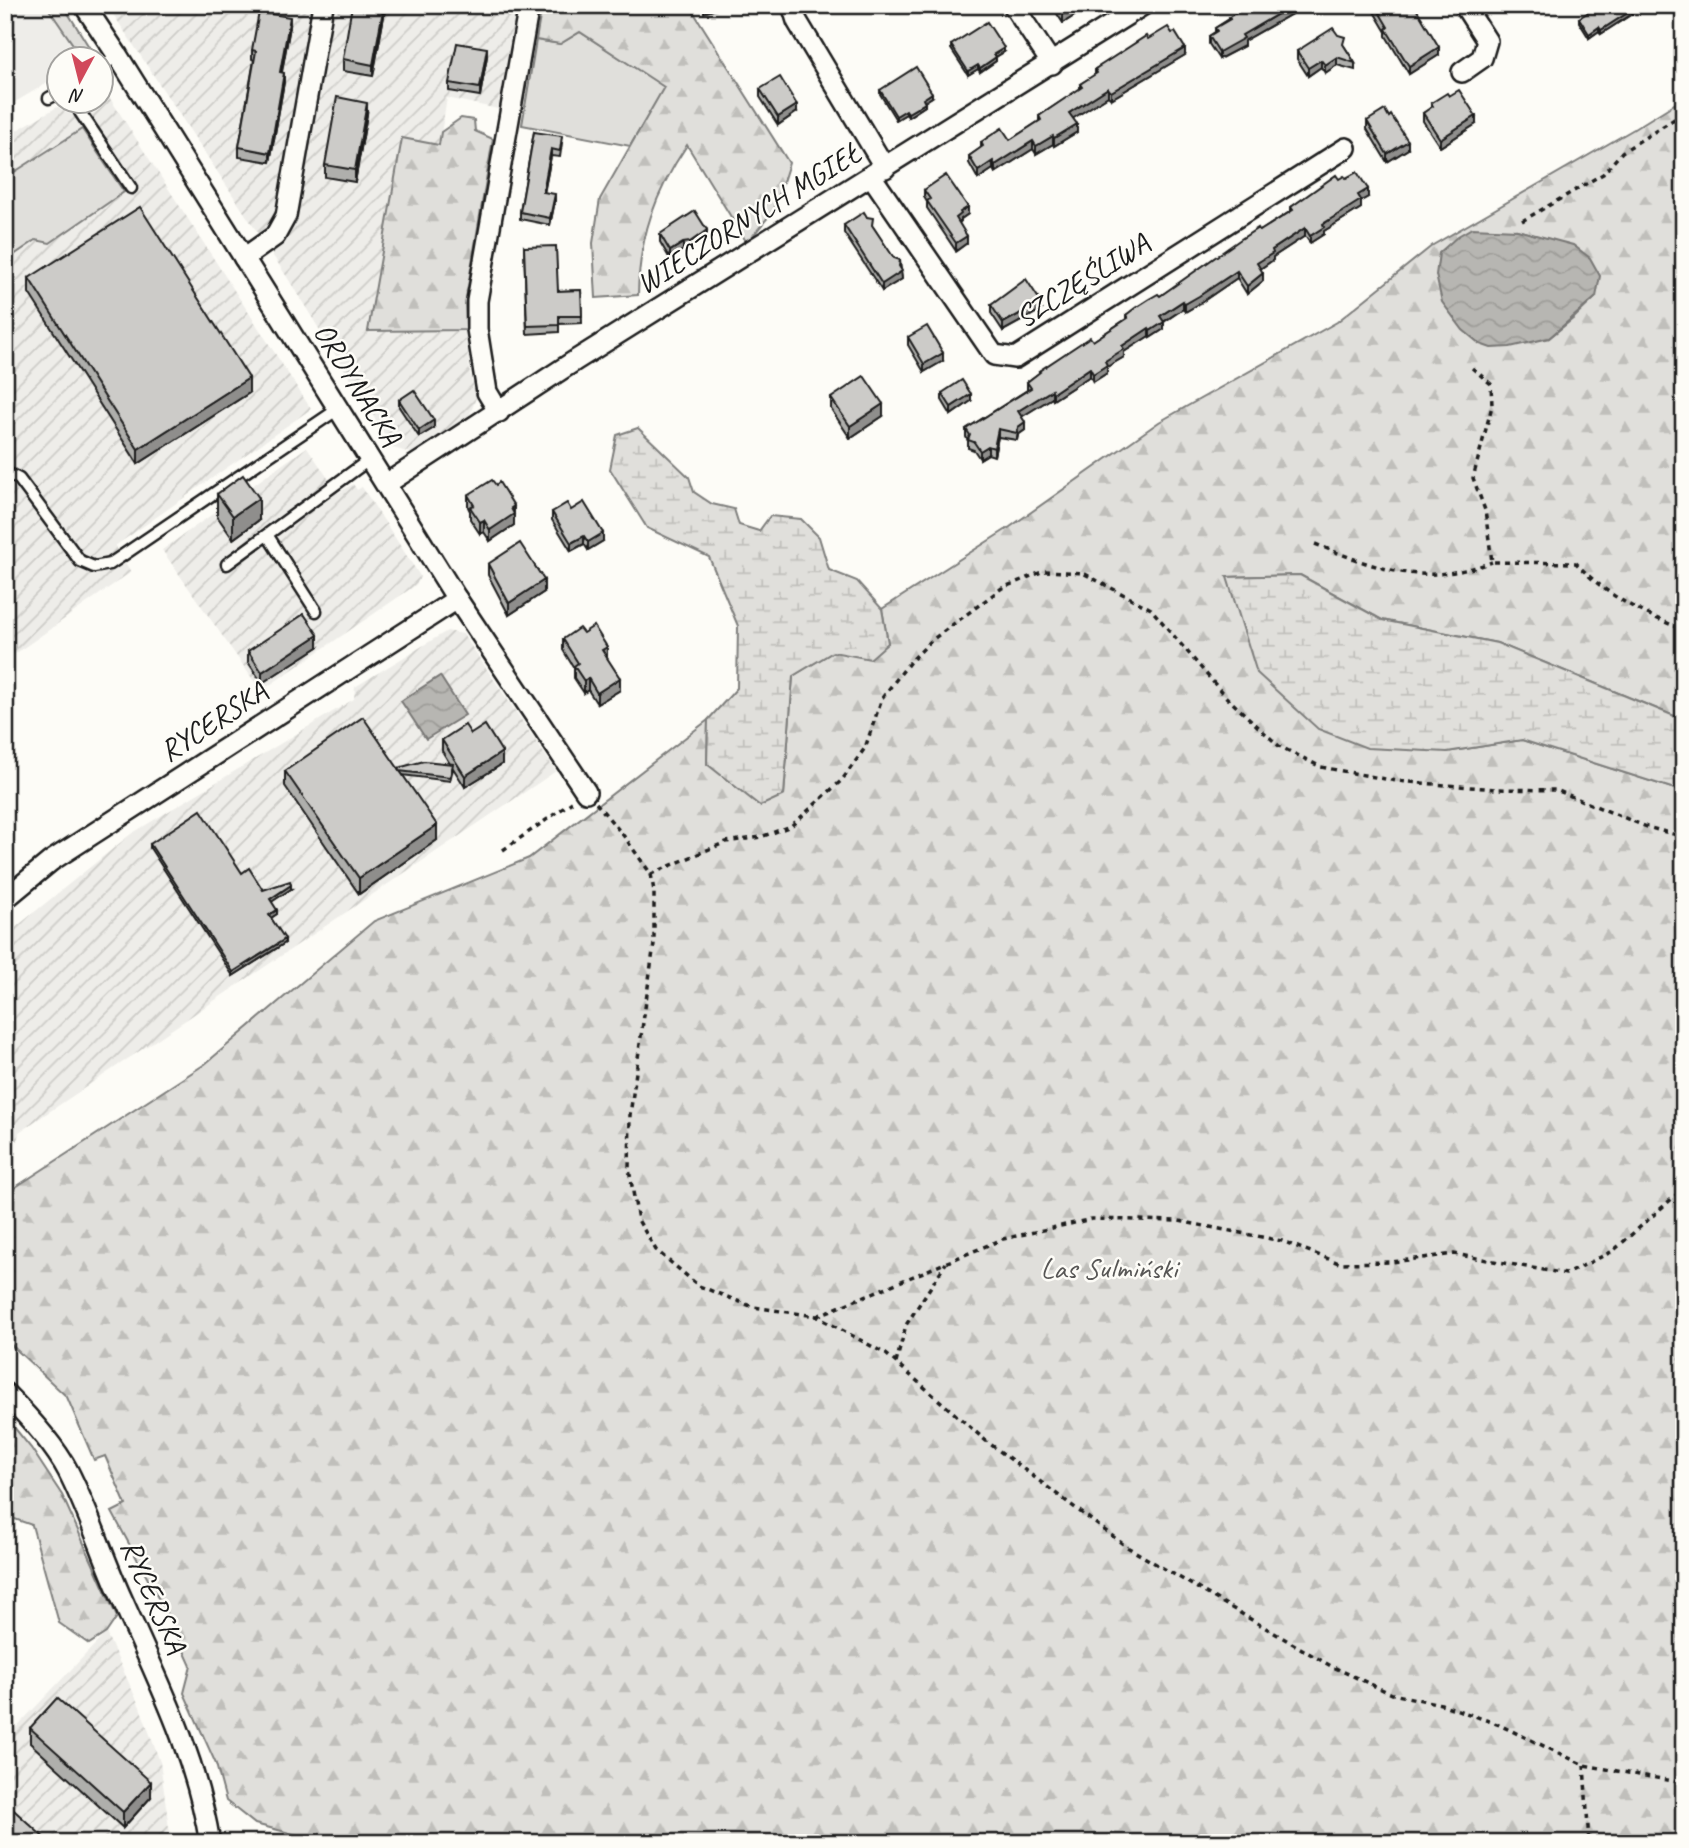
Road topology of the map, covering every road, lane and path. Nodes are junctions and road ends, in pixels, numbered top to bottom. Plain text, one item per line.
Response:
1 (84, 5) edge
2 (323, 5) edge
3 (529, 5) edge
4 (792, 5) edge
5 (1013, 5) edge
6 (1143, 5) edge
7 (1464, 5) edge
8 (103, 46) edge
9 (1052, 64) junction
10 (116, 70) edge
11 (1462, 72) dead end
12 (1684, 113) edge
13 (83, 116) edge
14 (1346, 148) dead end
15 (879, 172) junction
16 (131, 188) dead end
17 (1522, 221) dead end
18 (244, 258) junction
19 (1472, 368) dead end
20 (338, 409) junction
21 (499, 412) junction
22 (370, 459) junction
23 (5, 472) edge
24 (386, 484) junction
25 (268, 536) junction
26 (1315, 544) dead end
27 (1492, 562) junction
28 (227, 564) dead end
29 (457, 599) junction
30 (316, 611) dead end
31 (1684, 630) edge
32 (586, 792) junction
33 (1684, 837) edge
34 (503, 850) dead end
35 (651, 874) junction
36 (5, 899) edge
37 (1684, 1188) edge
38 (946, 1263) junction
39 (816, 1316) junction
40 (896, 1363) junction
41 (5, 1392) edge
42 (1584, 1765) junction
43 (1684, 1783) edge
44 (210, 1843) edge
45 (1588, 1843) edge

1 - 8 street, ORDYNACKA
2 - 18 street
3 - 21 street
4 - 15 street, SZCZĘŚLIWA
5 - 9 street
6 - 9 street, WIECZORNYCH MGIEŁ
7 - 11 street
9 - 15 street, WIECZORNYCH MGIEŁ
10 - 18 street, ORDYNACKA
12 - 17 path
13 - 16 lane
14 - 15 street, SZCZĘŚLIWA
15 - 21 street, WIECZORNYCH MGIEŁ
18 - 20 street, ORDYNACKA
19 - 27 path
20 - 22 street, ORDYNACKA
20 - 23 lane
21 - 24 street, WIECZORNYCH MGIEŁ
22 - 24 street, ORDYNACKA
22 - 25 lane
24 - 29 street, ORDYNACKA
25 - 28 lane
25 - 30 lane
26 - 27 path
27 - 31 path
29 - 32 street, ORDYNACKA
29 - 36 street, RYCERSKA
32 - 34 path
32 - 35 path
33 - 35 path
35 - 39 path
37 - 38 path
38 - 39 path
38 - 40 path
39 - 40 path
40 - 42 path
41 - 44 street, RYCERSKA
42 - 43 path
42 - 45 path

